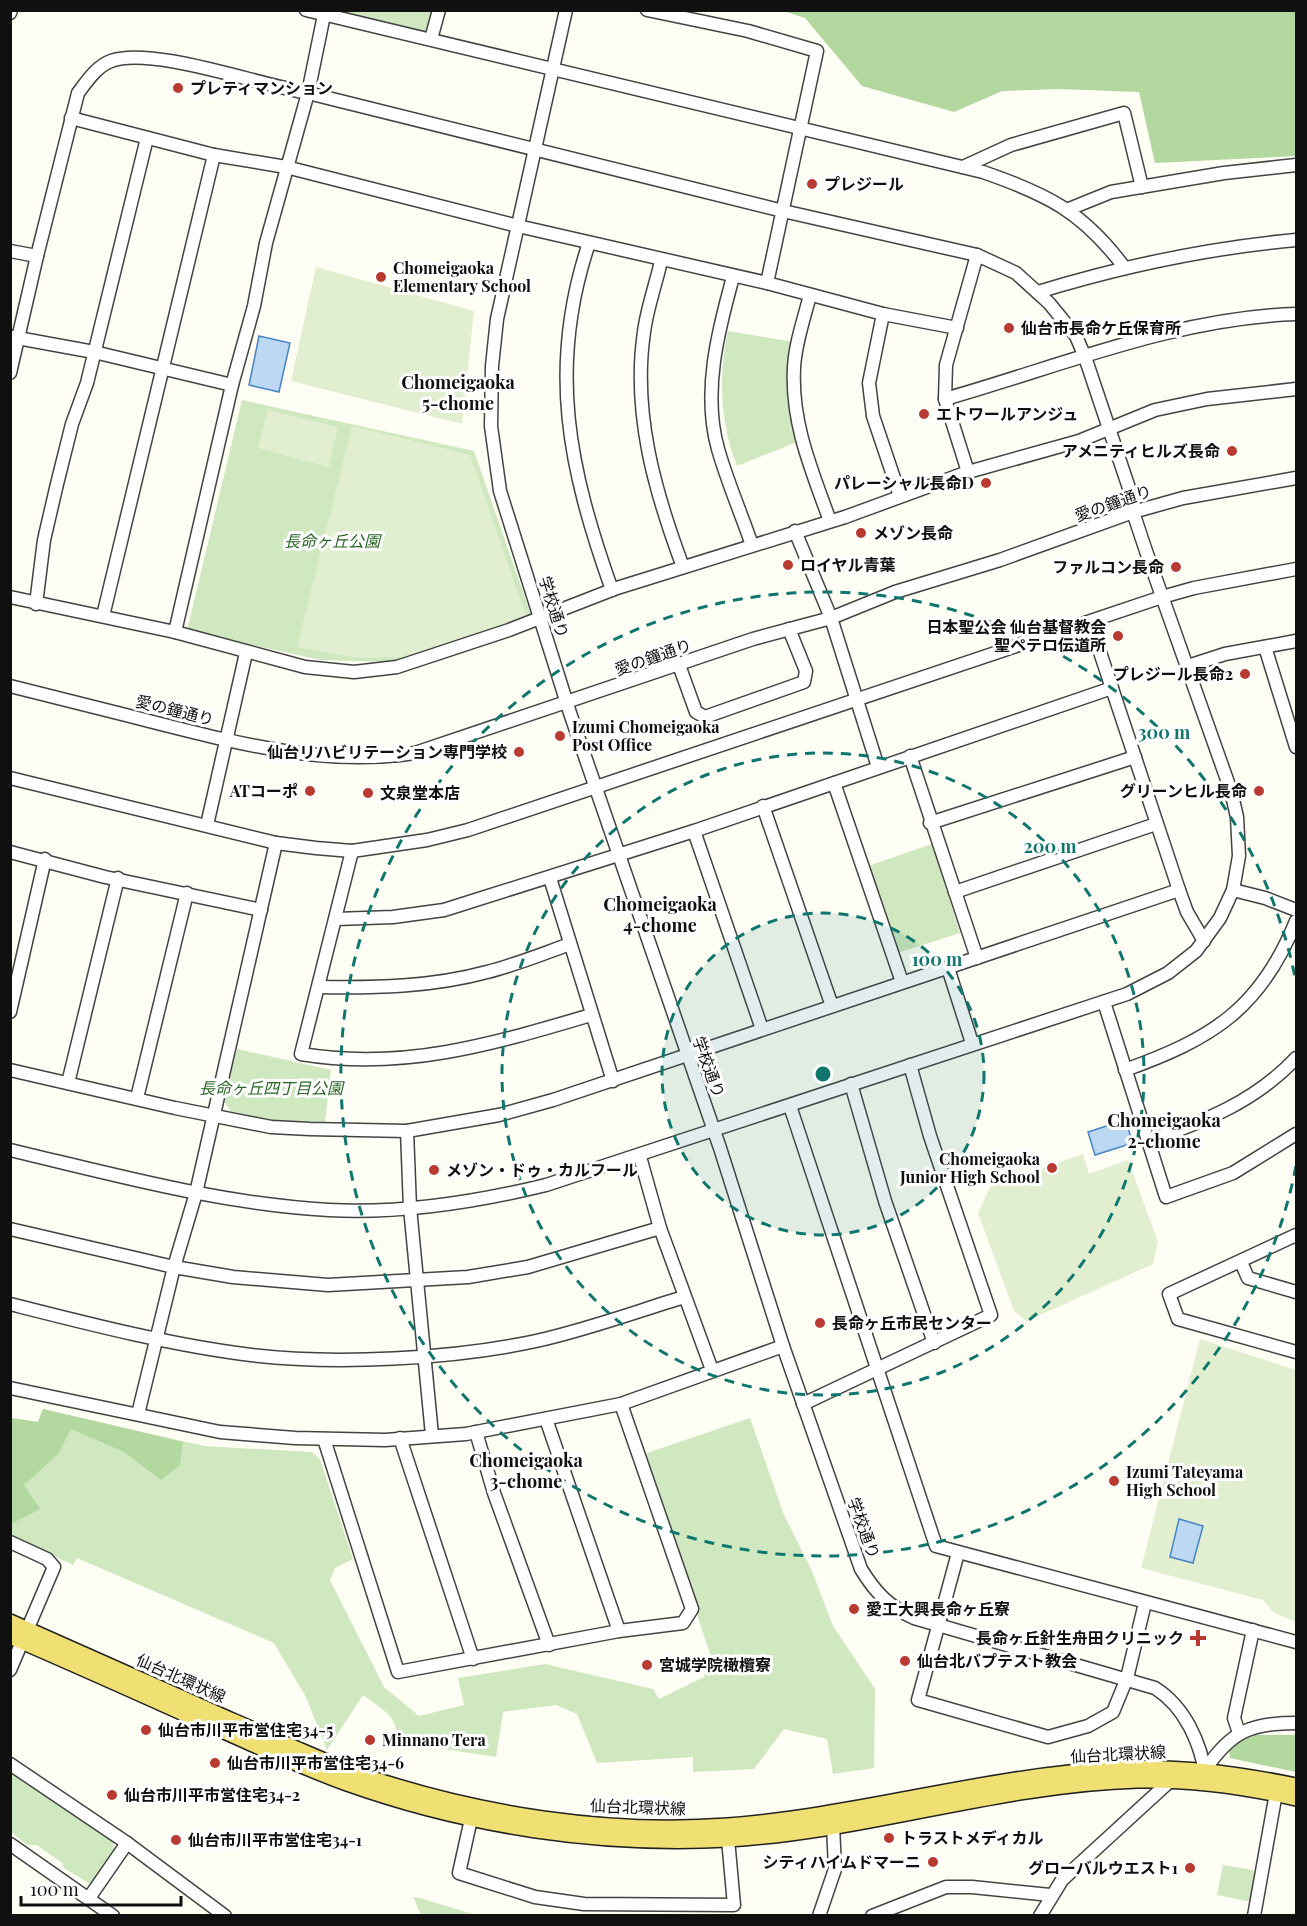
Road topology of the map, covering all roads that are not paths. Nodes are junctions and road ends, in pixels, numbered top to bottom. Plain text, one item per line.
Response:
1 (306, 10) edge
2 (439, 10) edge
3 (566, 10) edge
4 (647, 10) edge
5 (324, 15) junction
6 (699, 16) edge
7 (432, 39) junction
8 (552, 69) junction
9 (308, 93) junction
10 (71, 118) junction
11 (801, 130) junction
12 (147, 138) junction
13 (535, 148) junction
14 (214, 155) junction
15 (1296, 165) edge
16 (286, 166) junction
17 (963, 167) junction
18 (1142, 187) junction
19 (1069, 210) junction
20 (783, 211) junction
21 (518, 226) junction
22 (1296, 240) edge
23 (589, 243) junction
24 (10, 251) edge
25 (977, 255) junction
26 (37, 256) junction
27 (662, 261) junction
28 (1124, 267) junction
29 (733, 277) junction
30 (767, 283) junction
31 (1038, 291) junction
32 (810, 295) junction
33 (883, 314) junction
34 (1296, 314) edge
35 (957, 328) junction
36 (15, 338) edge
37 (94, 352) junction
38 (1085, 357) junction
39 (163, 369) junction
40 (10, 373) edge
41 (232, 385) junction
42 (1296, 389) edge
43 (945, 399) junction
44 (1108, 430) junction
45 (968, 472) junction
46 (1296, 478) edge
47 (900, 496) junction
48 (1133, 512) junction
49 (830, 521) junction
50 (795, 531) junction
51 (752, 544) junction
52 (682, 567) junction
53 (1296, 569) edge
54 (612, 590) junction
55 (10, 597) edge
56 (1162, 597) junction
57 (36, 604) junction
58 (103, 616) junction
59 (831, 618) junction
60 (540, 619) junction
61 (1090, 622) junction
62 (789, 629) junction
63 (175, 632) junction
64 (1296, 641) edge
65 (1265, 647) junction
66 (246, 653) junction
67 (678, 665) junction
68 (1188, 666) junction
69 (10, 686) edge
70 (1112, 688) junction
71 (856, 702) junction
72 (566, 703) junction
73 (227, 740) junction
74 (1296, 747) edge
75 (910, 756) junction
76 (1135, 757) junction
77 (878, 767) junction
78 (10, 778) edge
79 (834, 783) junction
80 (596, 789) junction
81 (763, 807) junction
82 (930, 823) junction
83 (1156, 824) junction
84 (207, 825) junction
85 (694, 831) junction
86 (276, 843) junction
87 (352, 851) junction
88 (10, 852) edge
89 (618, 855) junction
90 (45, 860) junction
91 (118, 878) junction
92 (550, 878) junction
93 (1179, 890) junction
94 (1233, 890) junction
95 (955, 892) junction
96 (187, 894) junction
97 (261, 910) junction
98 (1296, 910) edge
99 (336, 919) junction
100 (1296, 921) edge
101 (1204, 941) junction
102 (570, 944) junction
103 (977, 958) junction
104 (948, 968) junction
105 (903, 982) junction
106 (319, 987) junction
107 (1104, 1002) junction
108 (832, 1006) junction
109 (10, 1012) edge
110 (591, 1015) junction
111 (762, 1029) junction
112 (972, 1043) junction
113 (686, 1054) junction
114 (1296, 1058) edge
115 (910, 1065) junction
116 (10, 1070) edge
117 (1125, 1071) junction
118 (613, 1081) junction
119 (68, 1083) junction
120 (851, 1084) junction
121 (137, 1098) junction
122 (790, 1106) junction
123 (212, 1115) junction
124 (714, 1130) junction
125 (406, 1131) junction
126 (1296, 1134) edge
127 (1148, 1141) junction
128 (10, 1150) edge
129 (640, 1157) junction
130 (196, 1193) junction
131 (410, 1208) junction
132 (660, 1228) junction
133 (10, 1229) edge
134 (1296, 1235) edge
135 (1241, 1262) junction
136 (174, 1267) junction
137 (417, 1280) junction
138 (1296, 1292) edge
139 (684, 1297) junction
140 (10, 1304) edge
141 (158, 1338) junction
142 (934, 1343) junction
143 (783, 1346) junction
144 (1296, 1352) edge
145 (424, 1356) junction
146 (712, 1370) junction
147 (879, 1370) junction
148 (10, 1388) edge
149 (621, 1404) junction
150 (803, 1404) junction
151 (138, 1414) junction
152 (546, 1419) junction
153 (476, 1432) junction
154 (432, 1435) junction
155 (400, 1438) junction
156 (324, 1439) junction
157 (10, 1542) edge
158 (958, 1553) junction
159 (1145, 1603) junction
160 (10, 1622) edge
161 (937, 1625) junction
162 (1253, 1630) junction
163 (619, 1631) junction
164 (21, 1636) edge
165 (1296, 1642) edge
166 (549, 1645) junction
167 (473, 1659) junction
168 (10, 1670) edge
169 (1127, 1678) junction
170 (1296, 1723) edge
171 (1239, 1733) junction
172 (10, 1764) edge
173 (1170, 1775) junction
174 (1206, 1776) junction
175 (1296, 1785) edge
176 (1276, 1793) junction
177 (1296, 1798) edge
178 (471, 1820) junction
179 (833, 1825) junction
180 (728, 1839) junction
181 (127, 1843) junction
182 (10, 1844) edge
183 (1050, 1895) junction
184 (89, 1898) junction
185 (113, 1916) edge
186 (225, 1916) edge
187 (819, 1916) edge
188 (872, 1916) edge
189 (1040, 1916) edge
190 (1254, 1916) edge

1 - 5 street
2 - 7 street
3 - 8 street, 学校通り
4 - 6 street
5 - 7 street
5 - 9 street
6 - 11 street
7 - 8 street
8 - 11 street
8 - 13 street, 学校通り
9 - 10 street
9 - 13 street
9 - 16 street
10 - 12 street
10 - 26 street
11 - 17 street
11 - 20 street
12 - 14 street
12 - 37 street
13 - 20 street
13 - 21 street, 学校通り
14 - 16 street
14 - 39 street
15 - 18 street
16 - 21 street
16 - 41 street
17 - 18 street
17 - 19 street
18 - 19 street
19 - 28 street
20 - 25 street
20 - 30 street
21 - 23 street
21 - 60 street, 学校通り
22 - 28 street
23 - 27 street
23 - 54 street
24 - 26 street
25 - 31 street
25 - 35 street
26 - 36 street
27 - 29 street
27 - 52 street
28 - 31 street
29 - 30 street
29 - 51 street
30 - 32 street
31 - 38 street
32 - 33 street
32 - 49 street
33 - 35 street
33 - 47 street
34 - 38 street
35 - 43 street
36 - 37 street
36 - 40 street
37 - 39 street
37 - 57 street
38 - 43 street
38 - 44 street
39 - 41 street
39 - 58 street
41 - 63 street
42 - 44 street
43 - 45 street
44 - 45 street
44 - 48 street
45 - 47 street
46 - 48 street, 愛の鐘通り
47 - 49 street
48 - 56 street
48 - 59 street, 愛の鐘通り
49 - 50 street
50 - 51 street
50 - 59 street
51 - 52 street
52 - 54 street
53 - 56 street
54 - 60 street
55 - 57 street
56 - 61 street
56 - 68 street
57 - 58 street
58 - 63 street
59 - 62 street, 愛の鐘通り
59 - 71 street
60 - 66 street
60 - 72 street, 学校通り
61 - 70 street
61 - 71 street
62 - 67 street, 愛の鐘通り
62 - 67 street
63 - 66 street
64 - 65 street
65 - 68 street
65 - 74 street
66 - 73 street
67 - 72 street, 愛の鐘通り
68 - 94 street
69 - 73 street, 愛の鐘通り
70 - 75 street
70 - 76 street
71 - 77 street
71 - 80 street
72 - 73 street, 愛の鐘通り
72 - 80 street, 学校通り
73 - 84 street
75 - 77 street
75 - 82 street
76 - 82 street
76 - 83 street
77 - 79 street
78 - 84 street
79 - 81 street
79 - 105 street
80 - 87 street
80 - 89 street, 学校通り
81 - 85 street
81 - 108 street
82 - 95 street
83 - 93 street
83 - 95 street
84 - 86 street
85 - 89 street
85 - 111 street
86 - 87 street
86 - 97 street
87 - 99 street
88 - 90 street
89 - 92 street
89 - 113 street, 学校通り
90 - 91 street
90 - 109 street
91 - 96 street
91 - 119 street
92 - 99 street
92 - 102 street
93 - 101 street
93 - 103 street
94 - 98 street
94 - 101 street
95 - 103 street
96 - 97 street
96 - 121 street
97 - 123 street
99 - 106 street
100 - 117 street
101 - 107 street
102 - 106 street
102 - 110 street
103 - 104 street
104 - 105 street
104 - 112 street
105 - 108 street
106 - 110 street
107 - 112 street
107 - 117 street
108 - 111 street
110 - 118 street
111 - 113 street
112 - 115 street
113 - 118 street
113 - 124 street, 学校通り
114 - 127 street
115 - 120 street
115 - 142 street
116 - 119 street
117 - 127 street
118 - 125 street
119 - 121 street
120 - 122 street
120 - 142 street
121 - 123 street
122 - 124 street
122 - 147 street
123 - 125 street
123 - 130 street
124 - 129 street
124 - 143 street, 学校通り
125 - 131 street
126 - 127 street
128 - 130 street
129 - 131 street
129 - 132 street
130 - 131 street
130 - 136 street
131 - 137 street
132 - 137 street
132 - 139 street
133 - 136 street
134 - 135 street
135 - 138 street
135 - 144 street
136 - 137 street
136 - 141 street
137 - 145 street
139 - 145 street
139 - 146 street
140 - 141 street
141 - 145 street
141 - 151 street
142 - 147 street
143 - 146 street
143 - 150 street, 学校通り
145 - 154 street
146 - 149 street
147 - 150 street
147 - 158 street
148 - 151 street
149 - 152 street
149 - 163 street
150 - 161 street, 学校通り
151 - 156 street
152 - 153 street
152 - 163 street
153 - 154 street
153 - 166 street
154 - 155 street
155 - 156 street
155 - 167 street
156 - 167 street
157 - 164 street
158 - 159 street
158 - 161 street
159 - 162 street
159 - 169 street
160 - 164 main road, 仙台北環状線
161 - 169 street, 学校通り
161 - 169 street
162 - 165 street
162 - 171 street
163 - 166 street
164 - 168 street
164 - 173 main road, 仙台北環状線
164 - 178 main road, 仙台北環状線
166 - 167 street
169 - 174 street, 学校通り
170 - 171 street
171 - 174 street
172 - 181 street
173 - 174 main road, 仙台北環状線
173 - 179 main road, 仙台北環状線
173 - 183 street
174 - 175 main road, 仙台北環状線
174 - 176 main road, 仙台北環状線
176 - 177 main road, 仙台北環状線
176 - 190 street
178 - 180 main road, 仙台北環状線
178 - 180 street
179 - 180 main road, 仙台北環状線
179 - 187 street
181 - 184 street
181 - 186 street
182 - 184 street
183 - 188 street
183 - 189 street
184 - 185 street

